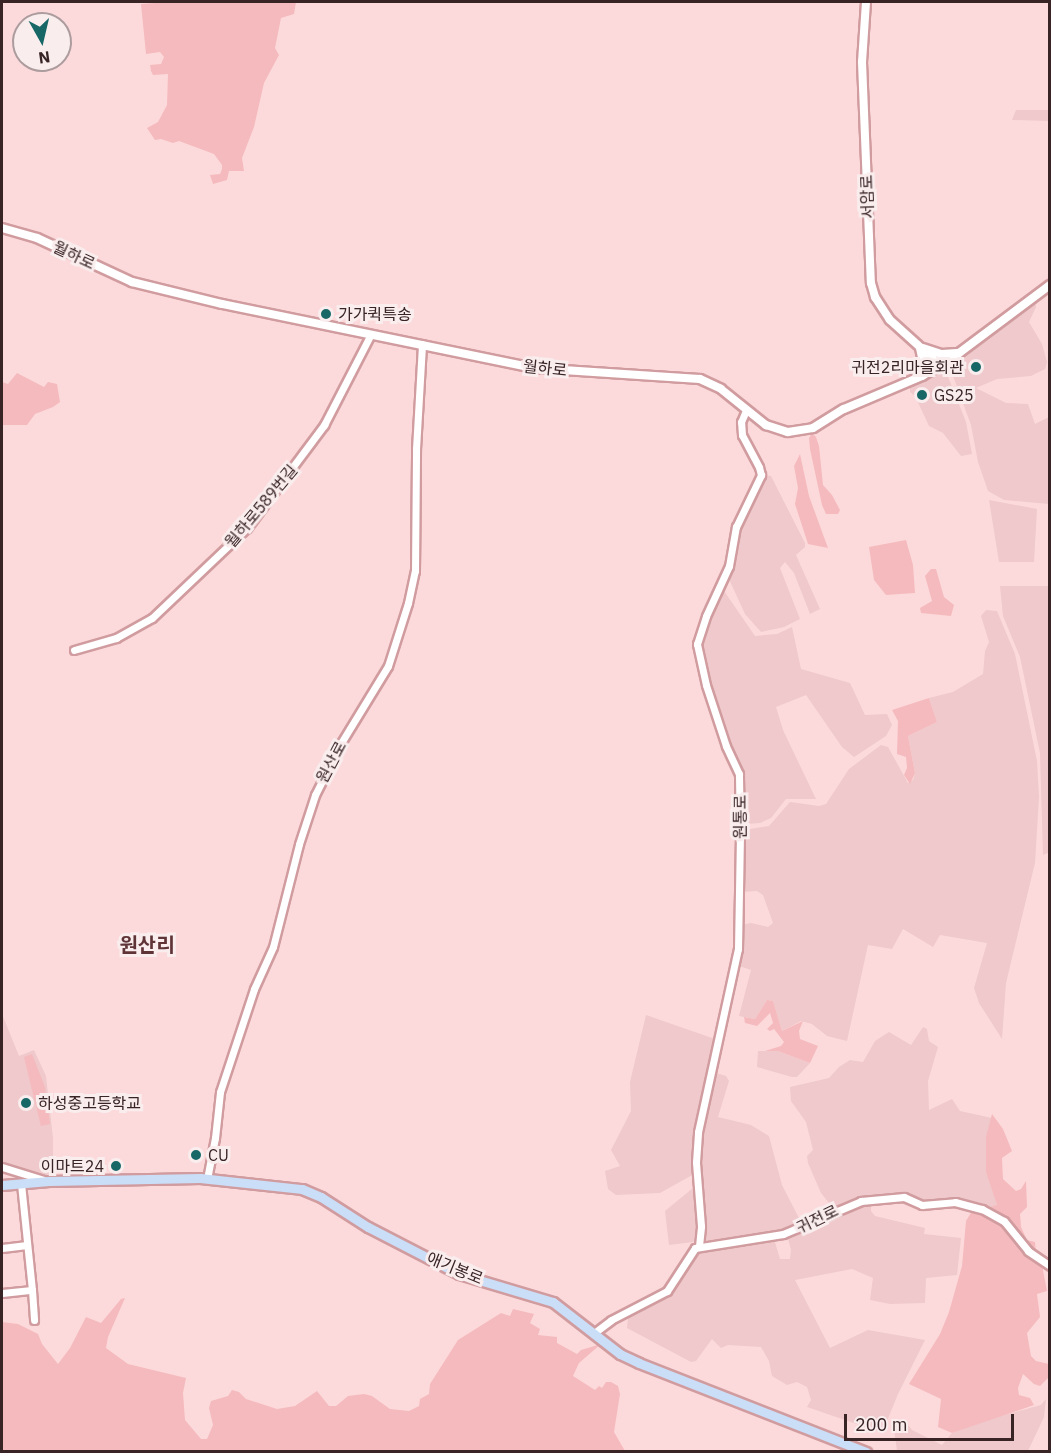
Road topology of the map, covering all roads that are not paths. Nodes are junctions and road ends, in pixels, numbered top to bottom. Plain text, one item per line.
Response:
1 (866, 2) edge
2 (2, 228) edge
3 (1050, 285) edge
4 (371, 334) junction
5 (422, 344) junction
6 (920, 347) junction
7 (959, 353) junction
8 (940, 365) junction
9 (915, 379) junction
10 (746, 410) junction
11 (74, 650) dead end
12 (2, 1167) edge
13 (207, 1179) junction
14 (49, 1181) junction
15 (21, 1184) junction
16 (2, 1185) edge
17 (27, 1245) junction
18 (699, 1246) junction
19 (2, 1248) edge
20 (1050, 1266) edge
21 (32, 1290) junction
22 (2, 1293) edge
23 (34, 1320) dead end
24 (594, 1333) junction
25 (866, 1452) edge

1 - 6 street, 서암로
2 - 4 street, 월하로
3 - 7 street, 월하로
4 - 5 street, 월하로
4 - 11 street, 월하로589번길
5 - 10 street, 월하로
5 - 13 street, 원산로
6 - 7 street
6 - 8 street, 서암로
6 - 9 street
7 - 8 street, 월하로
8 - 9 street, 월하로
9 - 10 street, 월하로
10 - 18 street, 원통로
12 - 14 street
13 - 14 main road, 애기봉로
13 - 24 main road, 애기봉로
14 - 15 main road, 애기봉로
15 - 16 main road, 애기봉로
15 - 17 street
17 - 19 street
17 - 21 street
18 - 20 street, 귀전로
18 - 24 street
21 - 22 street
21 - 23 street
24 - 25 main road, 애기봉로

